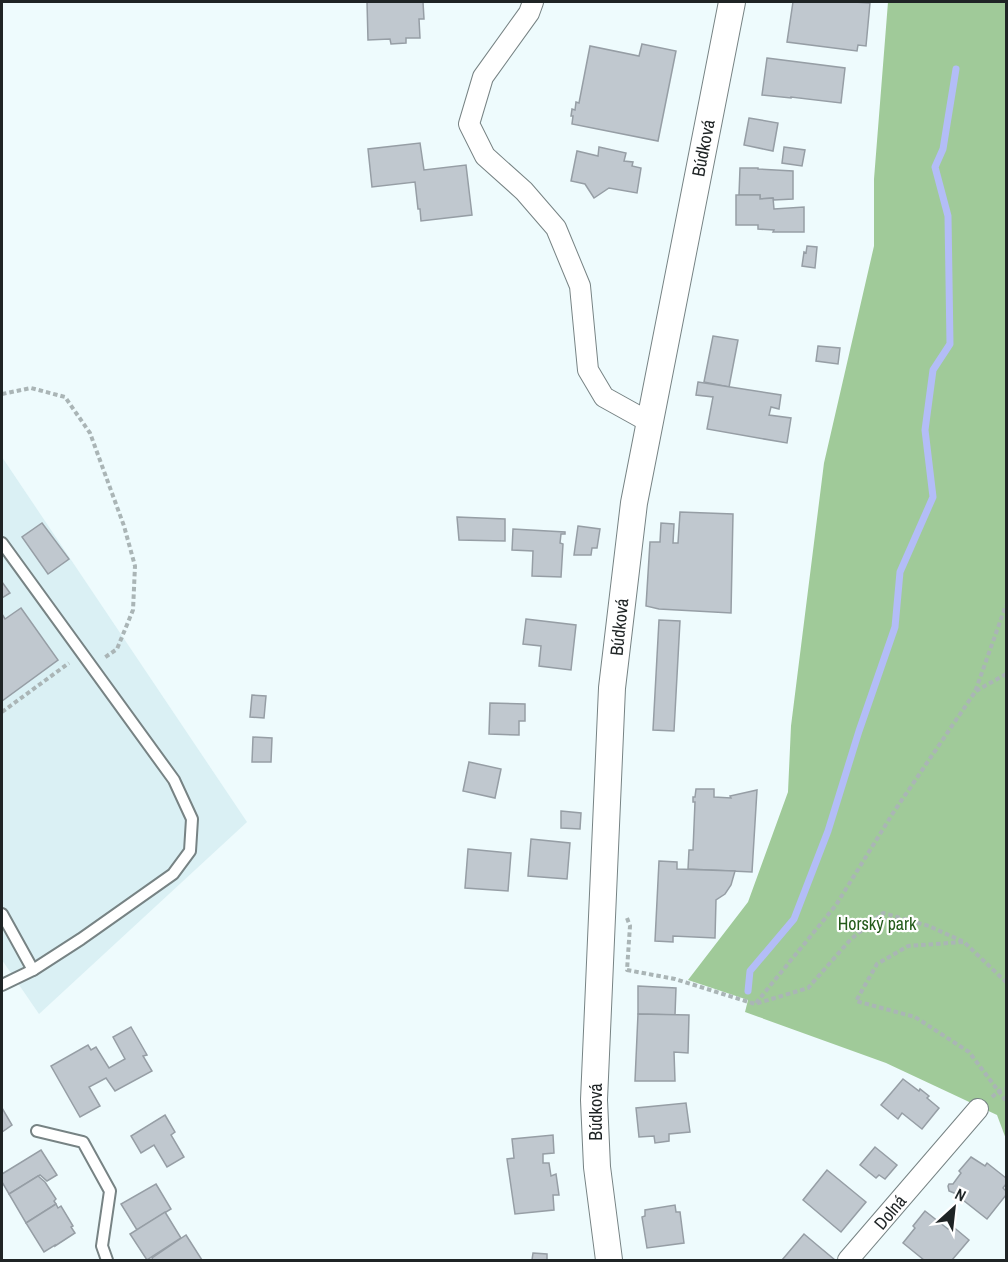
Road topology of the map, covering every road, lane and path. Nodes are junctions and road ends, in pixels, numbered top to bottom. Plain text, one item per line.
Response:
1 (533, 2) edge
2 (732, 2) edge
3 (2, 394) edge
4 (649, 422) junction
5 (2, 543) edge
6 (1006, 605) edge
7 (82, 654) junction
8 (91, 667) junction
9 (1006, 674) edge
10 (975, 692) junction
11 (2, 712) edge
12 (624, 911) dead end
13 (2, 914) edge
14 (964, 942) junction
15 (33, 970) junction
16 (1006, 982) edge
17 (2, 985) edge
18 (755, 1004) junction
19 (1006, 1101) edge
20 (978, 1109) dead end
21 (38, 1131) dead end
22 (107, 1260) edge
23 (609, 1260) edge
24 (848, 1260) edge

1 - 4 street
2 - 4 street, Búdková
3 - 8 path
4 - 23 street, Búdková
5 - 7 lane
6 - 10 path
7 - 8 lane
7 - 11 path
8 - 15 lane
9 - 10 path
10 - 18 path
12 - 18 path
13 - 15 lane
14 - 16 path
14 - 18 path
14 - 19 path
15 - 17 lane
20 - 24 street, Dolná
21 - 22 lane

